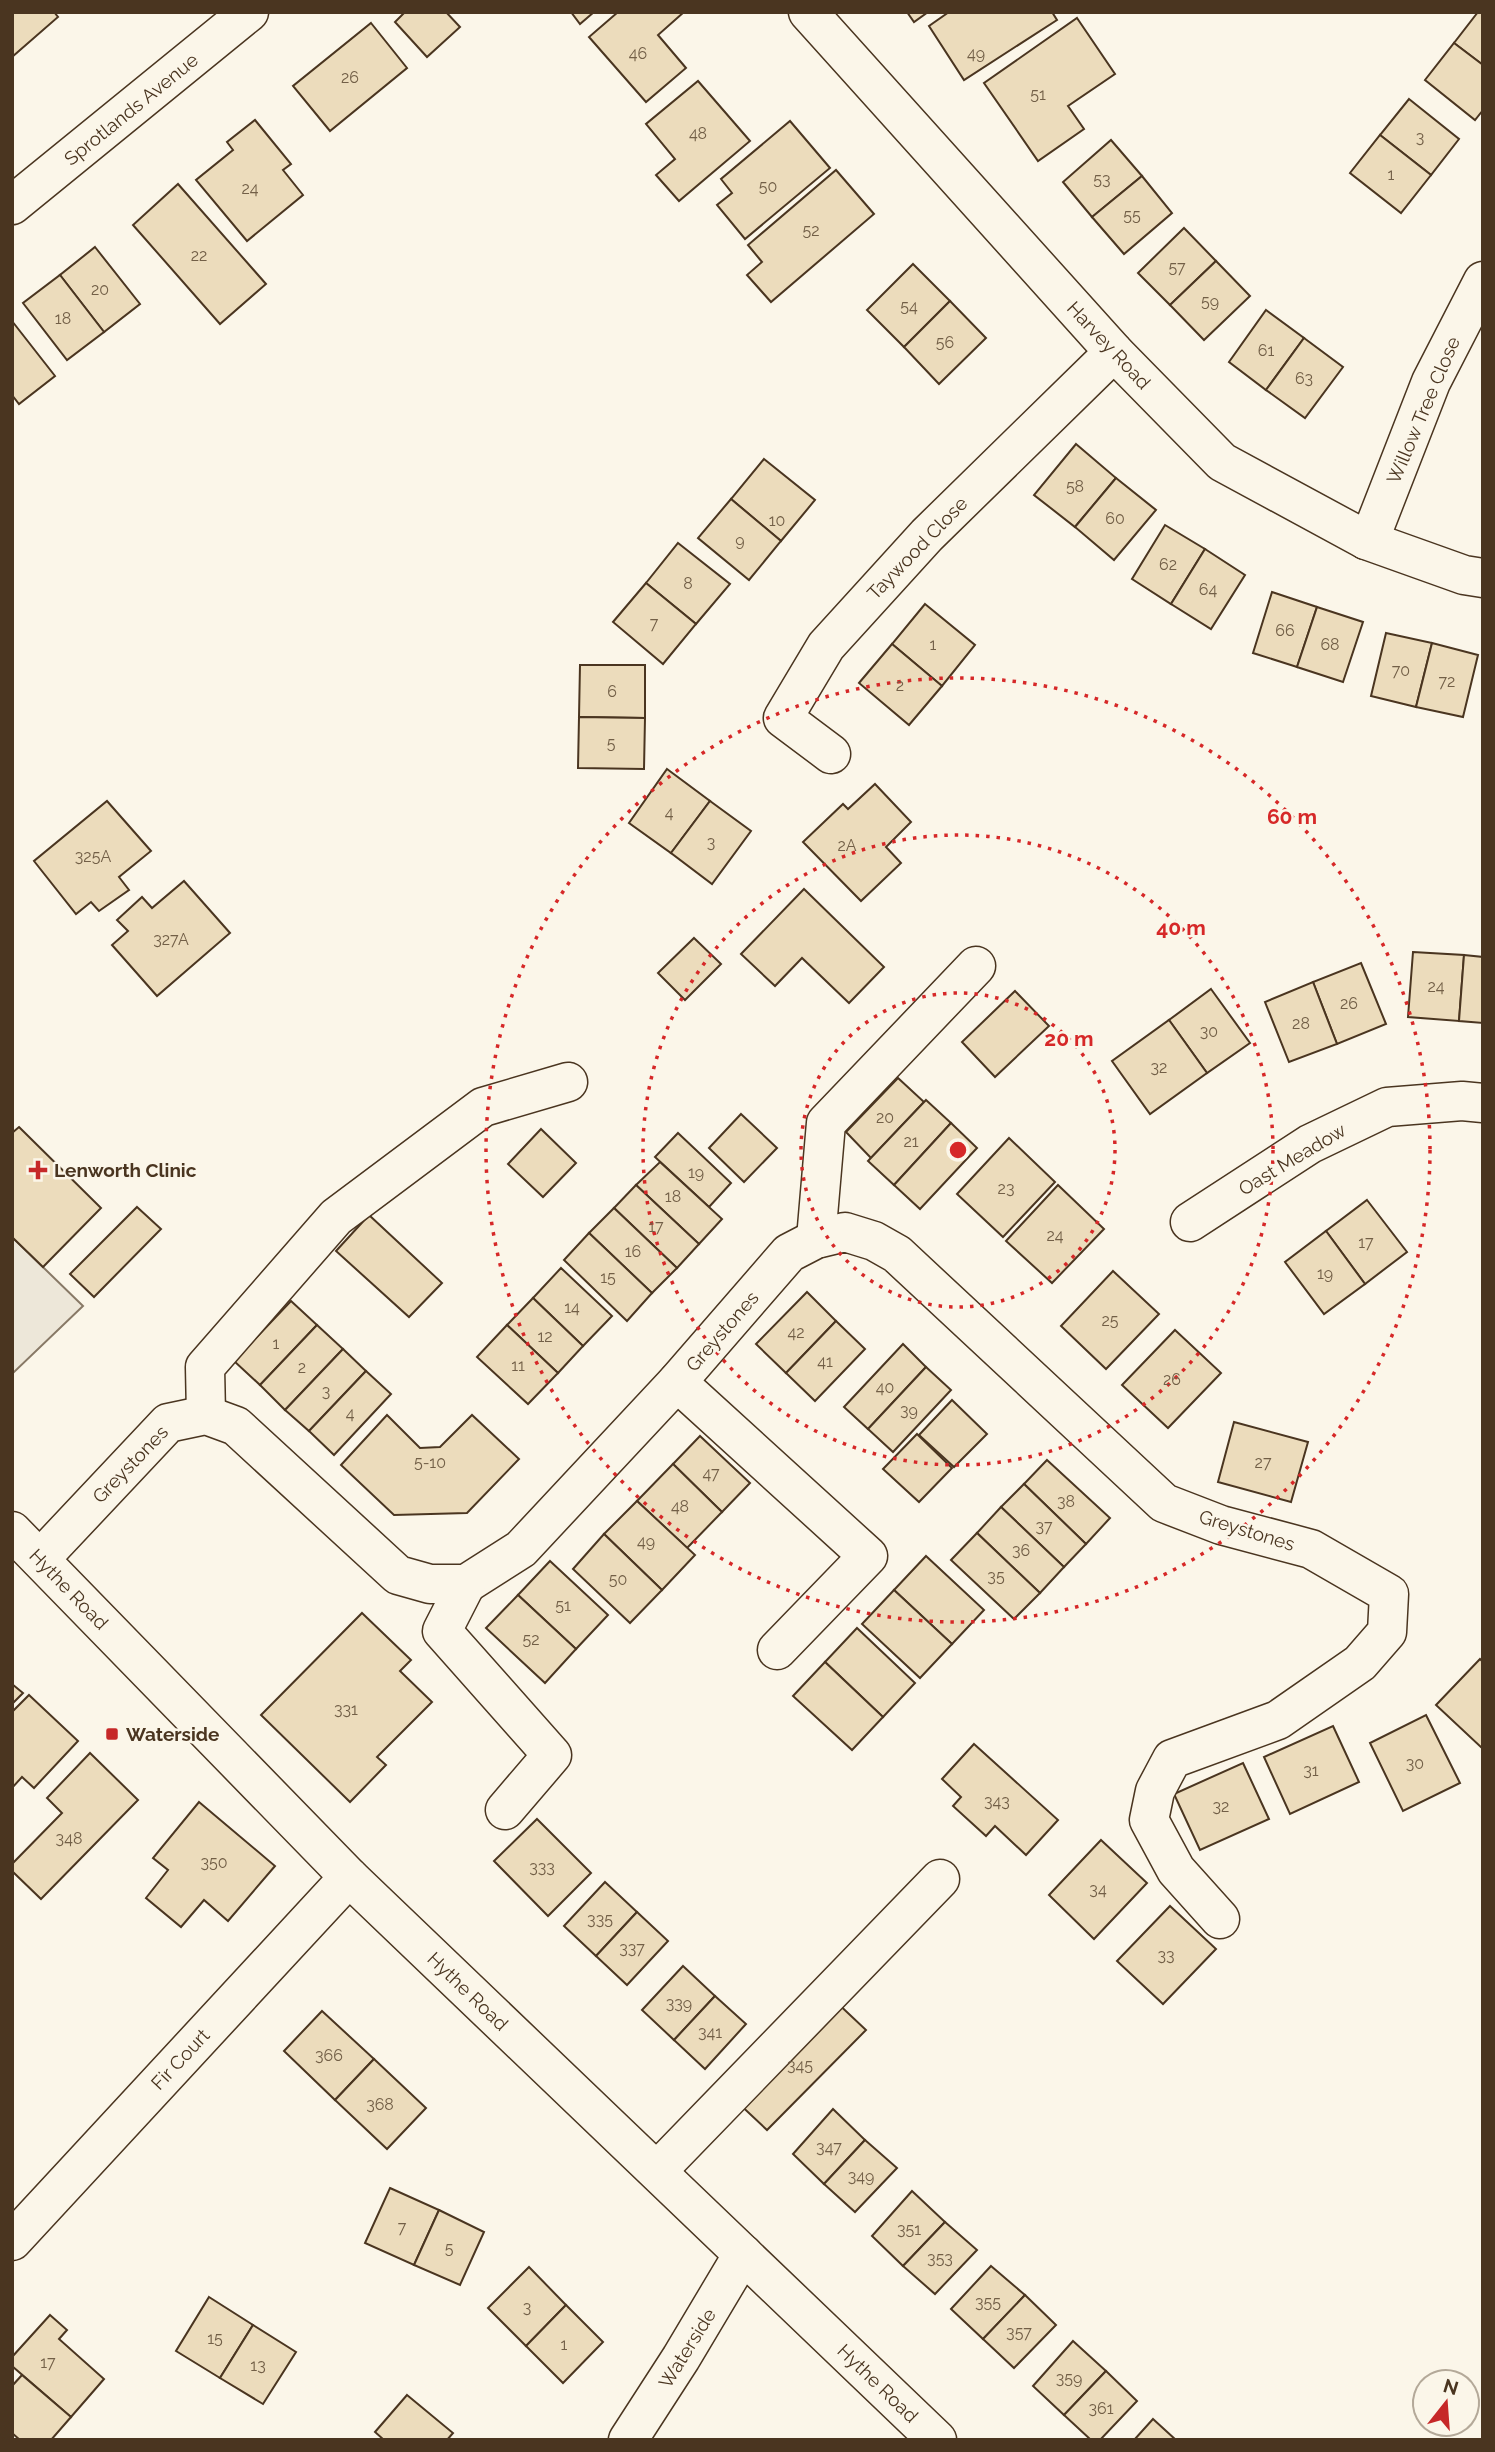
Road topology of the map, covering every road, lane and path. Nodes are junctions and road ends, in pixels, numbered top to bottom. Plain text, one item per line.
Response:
1 (249, 12) edge
2 (808, 12) edge
3 (12, 205) edge
4 (1483, 281) edge
5 (1114, 352) junction
6 (1366, 540) junction
7 (1483, 578) edge
8 (831, 754) dead end
9 (975, 966) dead end
10 (568, 1082) dead end
11 (1483, 1103) edge
12 (1190, 1222) dead end
13 (816, 1238) junction
14 (677, 1382) junction
15 (206, 1415) junction
16 (12, 1531) edge
17 (40, 1559) junction
18 (466, 1584) junction
19 (777, 1650) dead end
20 (505, 1810) dead end
21 (349, 1877) junction
22 (940, 1880) dead end
23 (1220, 1919) dead end
24 (657, 2171) junction
25 (12, 2241) edge
26 (744, 2254) junction
27 (628, 2440) edge
28 (937, 2440) edge

1 - 3 street, Sprotlands Avenue
2 - 5 street, Harvey Road
4 - 6 street, Willow Tree Close
5 - 6 street, Harvey Road
5 - 8 street, Taywood Close
6 - 7 street, Harvey Road
9 - 13 street
10 - 15 street
11 - 12 street, Oast Meadow
13 - 14 street, Greystones
13 - 23 street, Greystones
14 - 18 street, Greystones
14 - 19 street
15 - 17 street, Greystones
15 - 18 street
16 - 17 street, Hythe Road
17 - 21 street, Hythe Road
18 - 20 street
21 - 24 street, Hythe Road
21 - 25 street, Fir Court
22 - 24 street
24 - 26 street, Hythe Road
26 - 27 street, Waterside
26 - 28 street, Hythe Road

